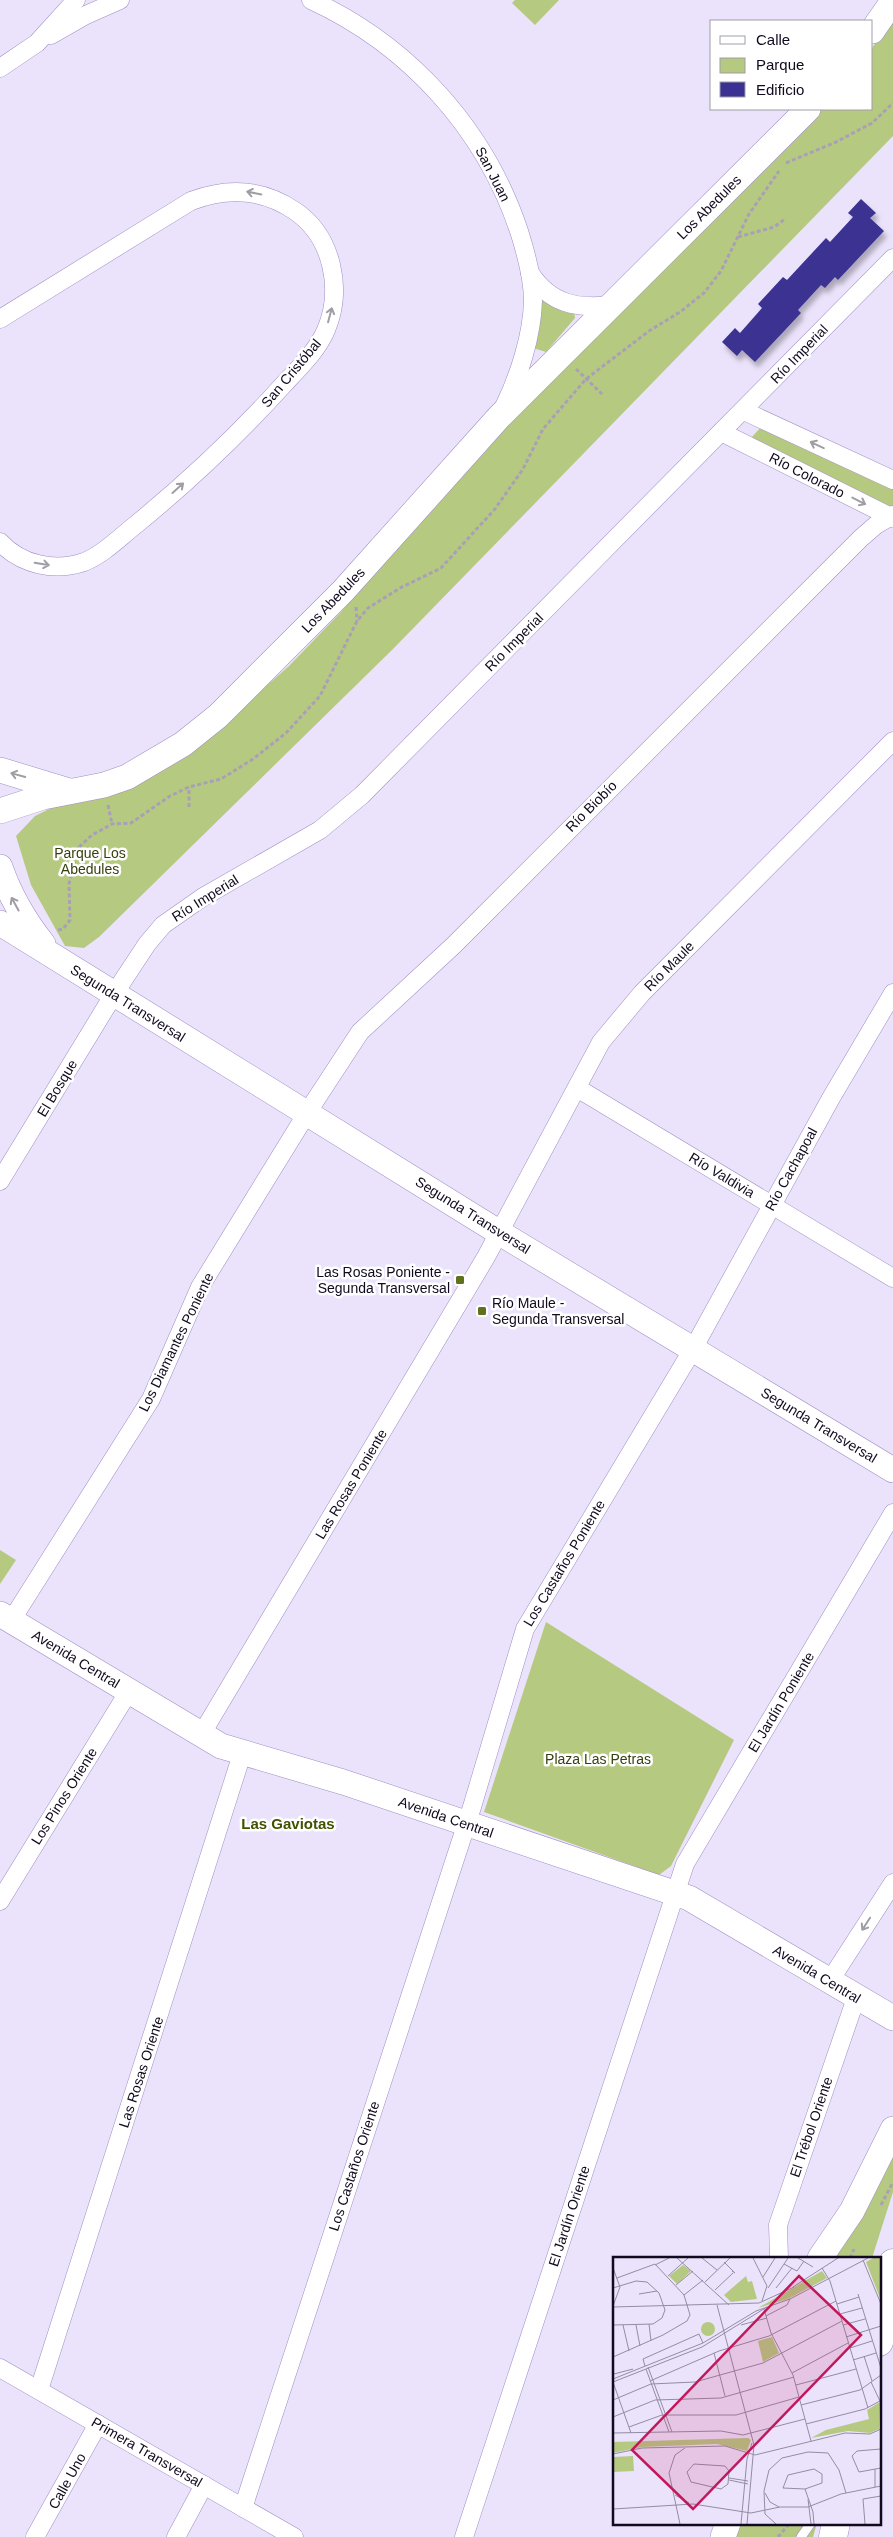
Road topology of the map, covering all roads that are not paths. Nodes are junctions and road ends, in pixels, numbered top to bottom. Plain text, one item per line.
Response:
1 (76, 0) edge
2 (120, 0) edge
3 (311, 0) edge
4 (893, 2) edge
5 (873, 30) edge
6 (37, 43) junction
7 (0, 68) edge
8 (807, 110) edge
9 (893, 258) edge
10 (530, 273) junction
11 (611, 305) junction
12 (0, 319) edge
13 (744, 410) junction
14 (499, 417) junction
15 (721, 432) junction
16 (893, 480) edge
17 (892, 517) edge
18 (0, 542) edge
19 (893, 741) edge
20 (0, 770) edge
21 (69, 791) junction
22 (0, 811) edge
23 (0, 867) edge
24 (0, 924) edge
25 (55, 957) junction
26 (893, 993) edge
27 (114, 994) junction
28 (578, 1088) junction
29 (307, 1113) junction
30 (0, 1182) edge
31 (771, 1205) junction
32 (500, 1233) junction
33 (893, 1278) edge
34 (693, 1349) junction
35 (893, 1470) edge
36 (893, 1513) edge
37 (6, 1617) edge
38 (129, 1692) junction
39 (201, 1735) junction
40 (242, 1754) junction
41 (466, 1824) junction
42 (893, 1884) edge
43 (674, 1894) junction
44 (0, 1901) edge
45 (829, 1982) junction
46 (856, 1998) junction
47 (893, 2018) edge
48 (893, 2114) edge
49 (893, 2129) edge
50 (880, 2154) junction
51 (779, 2257) edge
52 (821, 2257) edge
53 (893, 2263) edge
54 (893, 2294) edge
55 (880, 2312) edge
56 (880, 2339) edge
57 (0, 2368) edge
58 (39, 2390) junction
59 (98, 2424) junction
60 (204, 2485) junction
61 (243, 2508) junction
62 (728, 2524) edge
63 (810, 2524) edge
64 (836, 2524) edge
65 (36, 2537) edge
66 (176, 2537) edge
67 (294, 2537) edge
68 (464, 2537) edge
69 (724, 2537) edge
70 (801, 2537) edge
71 (833, 2537) edge

1 - 6 street
2 - 6 street
3 - 10 street, San Juan
4 - 5 street
6 - 7 street
8 - 11 street, Los Abedules
9 - 13 street, Río Imperial
10 - 11 street
10 - 14 street, San Juan
11 - 14 street, Los Abedules
18 -> 12 street, San Cristóbal
13 - 15 street, Río Imperial
16 -> 13 street
14 - 21 street, Los Abedules
15 -> 17 street, Río Colorado
15 - 27 street, Río Imperial
17 - 29 street, Río Biobío
19 - 28 street, Río Maule
21 -> 20 street
21 - 22 street, Los Abedules
25 -> 23 street
24 - 25 street, Segunda Transversal
25 - 27 street, Segunda Transversal
26 - 31 street, Río Cachapoal
27 - 29 street, Segunda Transversal
27 - 30 street, El Bosque
28 - 31 street, Río Valdivia
28 - 32 street, Río Maule
29 - 32 street, Segunda Transversal
29 - 37 street, Los Diamantes Poniente
31 - 33 street, Río Valdivia
31 - 34 street, Río Cachapoal
32 - 34 street, Segunda Transversal
32 - 39 street, Las Rosas Poniente
34 - 35 street, Segunda Transversal
34 - 41 street, Los Castaños Poniente
36 - 43 street, El Jardín Poniente
37 - 38 street, Avenida Central
38 - 39 street, Avenida Central
38 - 44 street, Los Pinos Oriente
39 - 40 street, Avenida Central
40 - 41 street, Avenida Central
40 - 58 street, Las Rosas Oriente
41 - 43 street, Avenida Central
41 - 61 street, Los Castaños Oriente
42 -> 45 street
43 - 45 street, Avenida Central
43 - 68 street, El Jardín Oriente
45 - 46 street, Avenida Central
46 - 47 street, Avenida Central
46 - 51 street, El Trébol Oriente
48 - 50 street
49 - 50 street
50 - 52 street
53 - 55 main road
54 - 56 main road
57 - 58 street, Primera Transversal
58 - 59 street, Primera Transversal
59 - 60 street, Primera Transversal
59 - 65 street, Calle Uno
60 - 61 street, Primera Transversal
60 - 66 street
61 - 67 street, Primera Transversal
62 - 69 street
63 - 70 lane
64 - 71 main road

